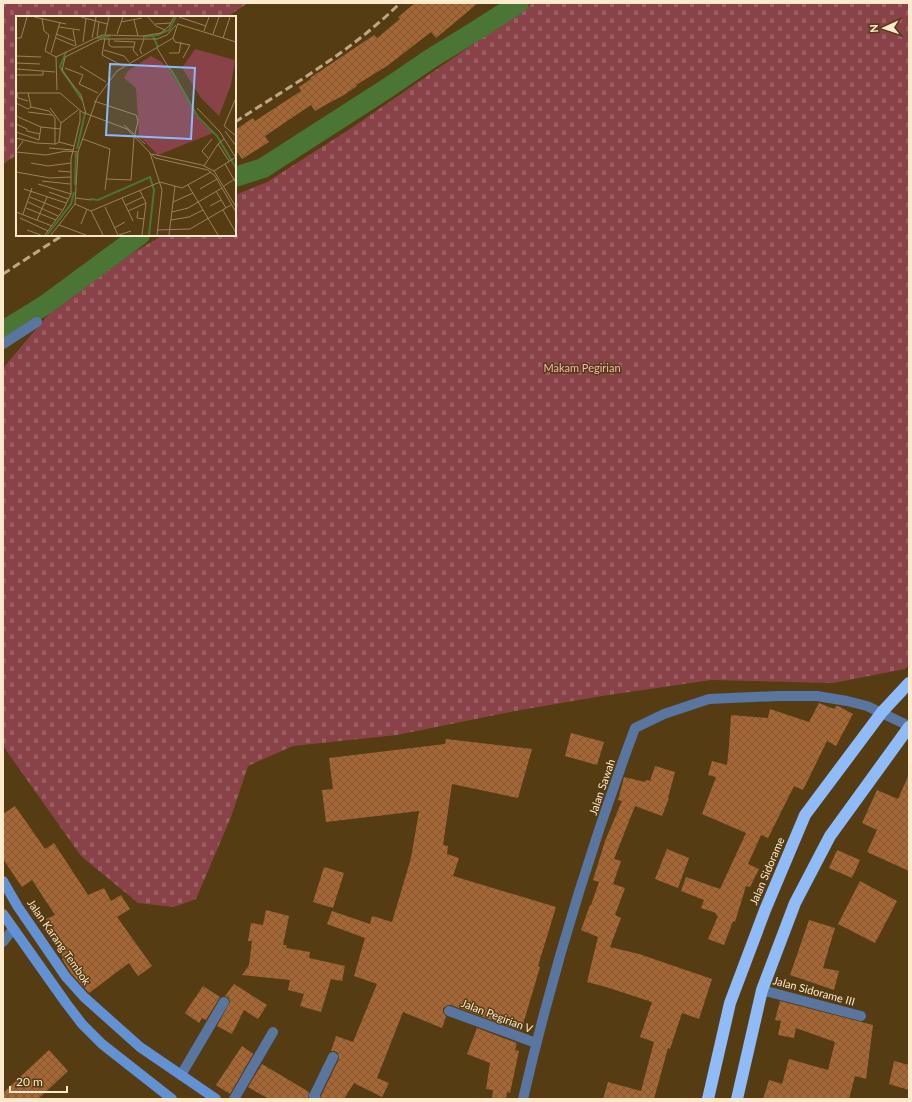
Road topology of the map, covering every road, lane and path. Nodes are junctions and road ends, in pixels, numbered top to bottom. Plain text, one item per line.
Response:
1 (37, 322) dead end
2 (3, 344) edge
3 (909, 683) edge
4 (882, 712) junction
5 (909, 726) edge
6 (3, 881) edge
7 (3, 914) edge
8 (13, 929) junction
9 (3, 942) edge
10 (762, 990) junction
11 (224, 1002) dead end
12 (450, 1011) dead end
13 (861, 1016) dead end
14 (273, 1032) dead end
15 (536, 1043) junction
16 (333, 1057) dead end
17 (181, 1076) junction
18 (172, 1099) edge
19 (216, 1099) edge
20 (234, 1099) edge
21 (316, 1099) edge
22 (523, 1099) edge
23 (708, 1099) edge
24 (737, 1099) edge

1 - 2 street
3 - 4 highway, Jalan Sidorame
4 - 5 street, Jalan Sawah
4 - 15 street, Jalan Sawah
4 - 23 highway, Jalan Sidorame
5 - 10 highway
6 - 17 main road, Jalan Karang Tembok
7 - 8 main road
8 - 9 street
8 - 18 main road
10 - 13 street, Jalan Sidorame III
10 - 24 highway
11 - 17 street
12 - 15 street, Jalan Pegirian V
14 - 20 street
15 - 22 street, Jalan Sawah
16 - 21 street
17 - 19 main road, Jalan Karang Tembok

